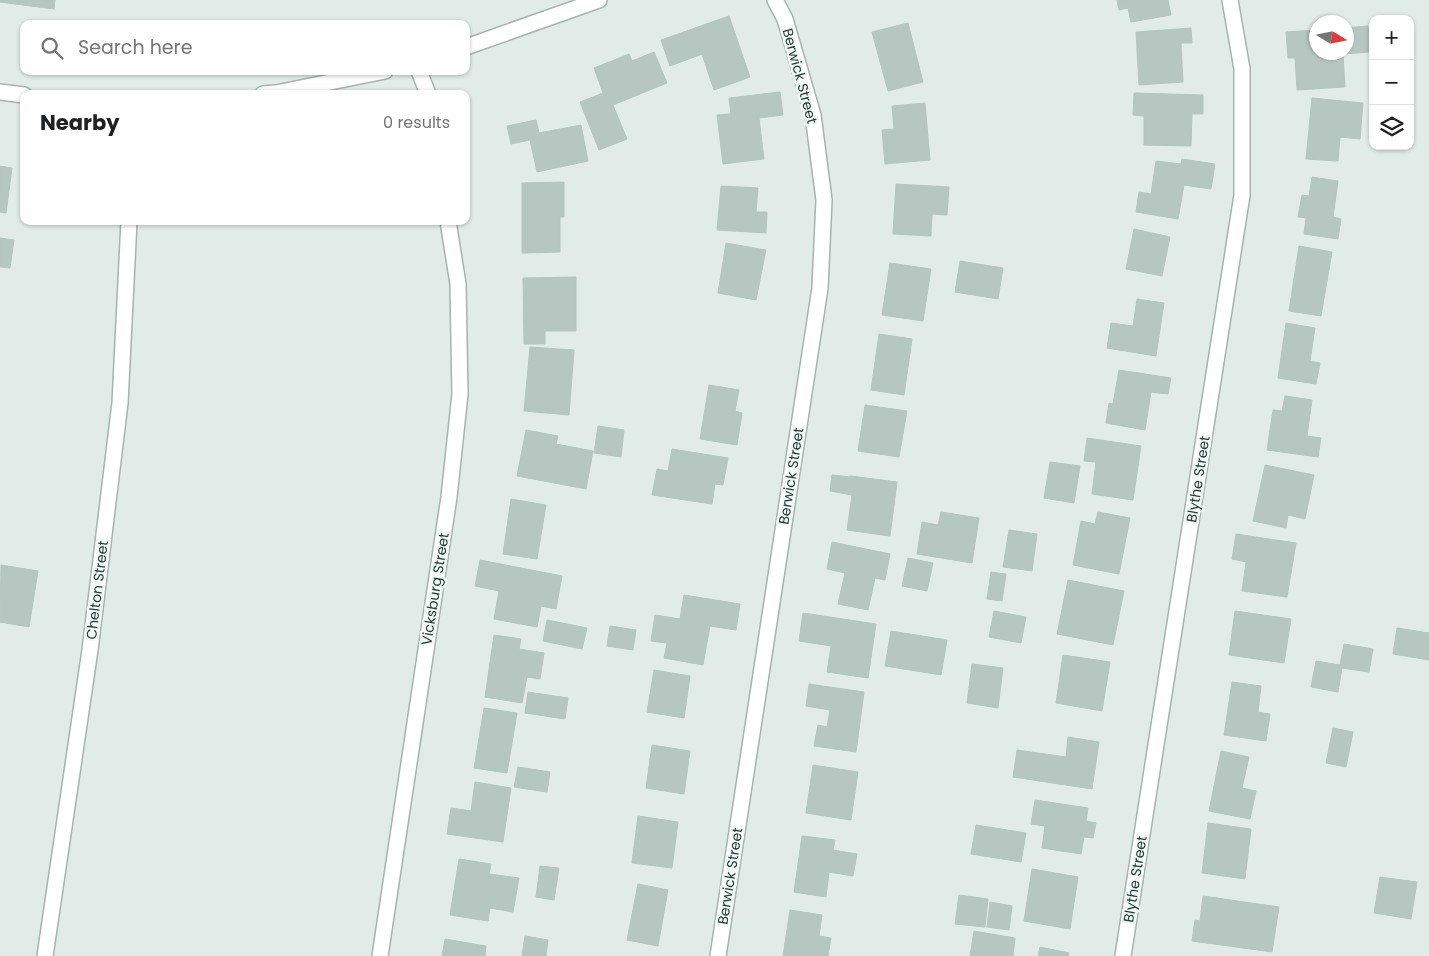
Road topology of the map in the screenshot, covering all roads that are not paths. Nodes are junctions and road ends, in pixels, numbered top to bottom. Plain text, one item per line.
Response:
1 (599, 0) edge
2 (775, 0) edge
3 (1230, 0) edge
4 (470, 46) edge
5 (365, 75) edge
6 (420, 75) edge
7 (291, 90) edge
8 (426, 90) edge
9 (0, 92) edge
10 (20, 94) edge
11 (129, 225) edge
12 (449, 225) edge
13 (45, 956) edge
14 (380, 956) edge
15 (718, 956) edge
16 (1123, 956) edge

1 - 4 street
2 - 15 street, Berwick Street
3 - 16 street, Blythe Street
5 - 7 street
6 - 8 street
9 - 10 street
11 - 13 street, Chelton Street
12 - 14 street, Vicksburg Street

